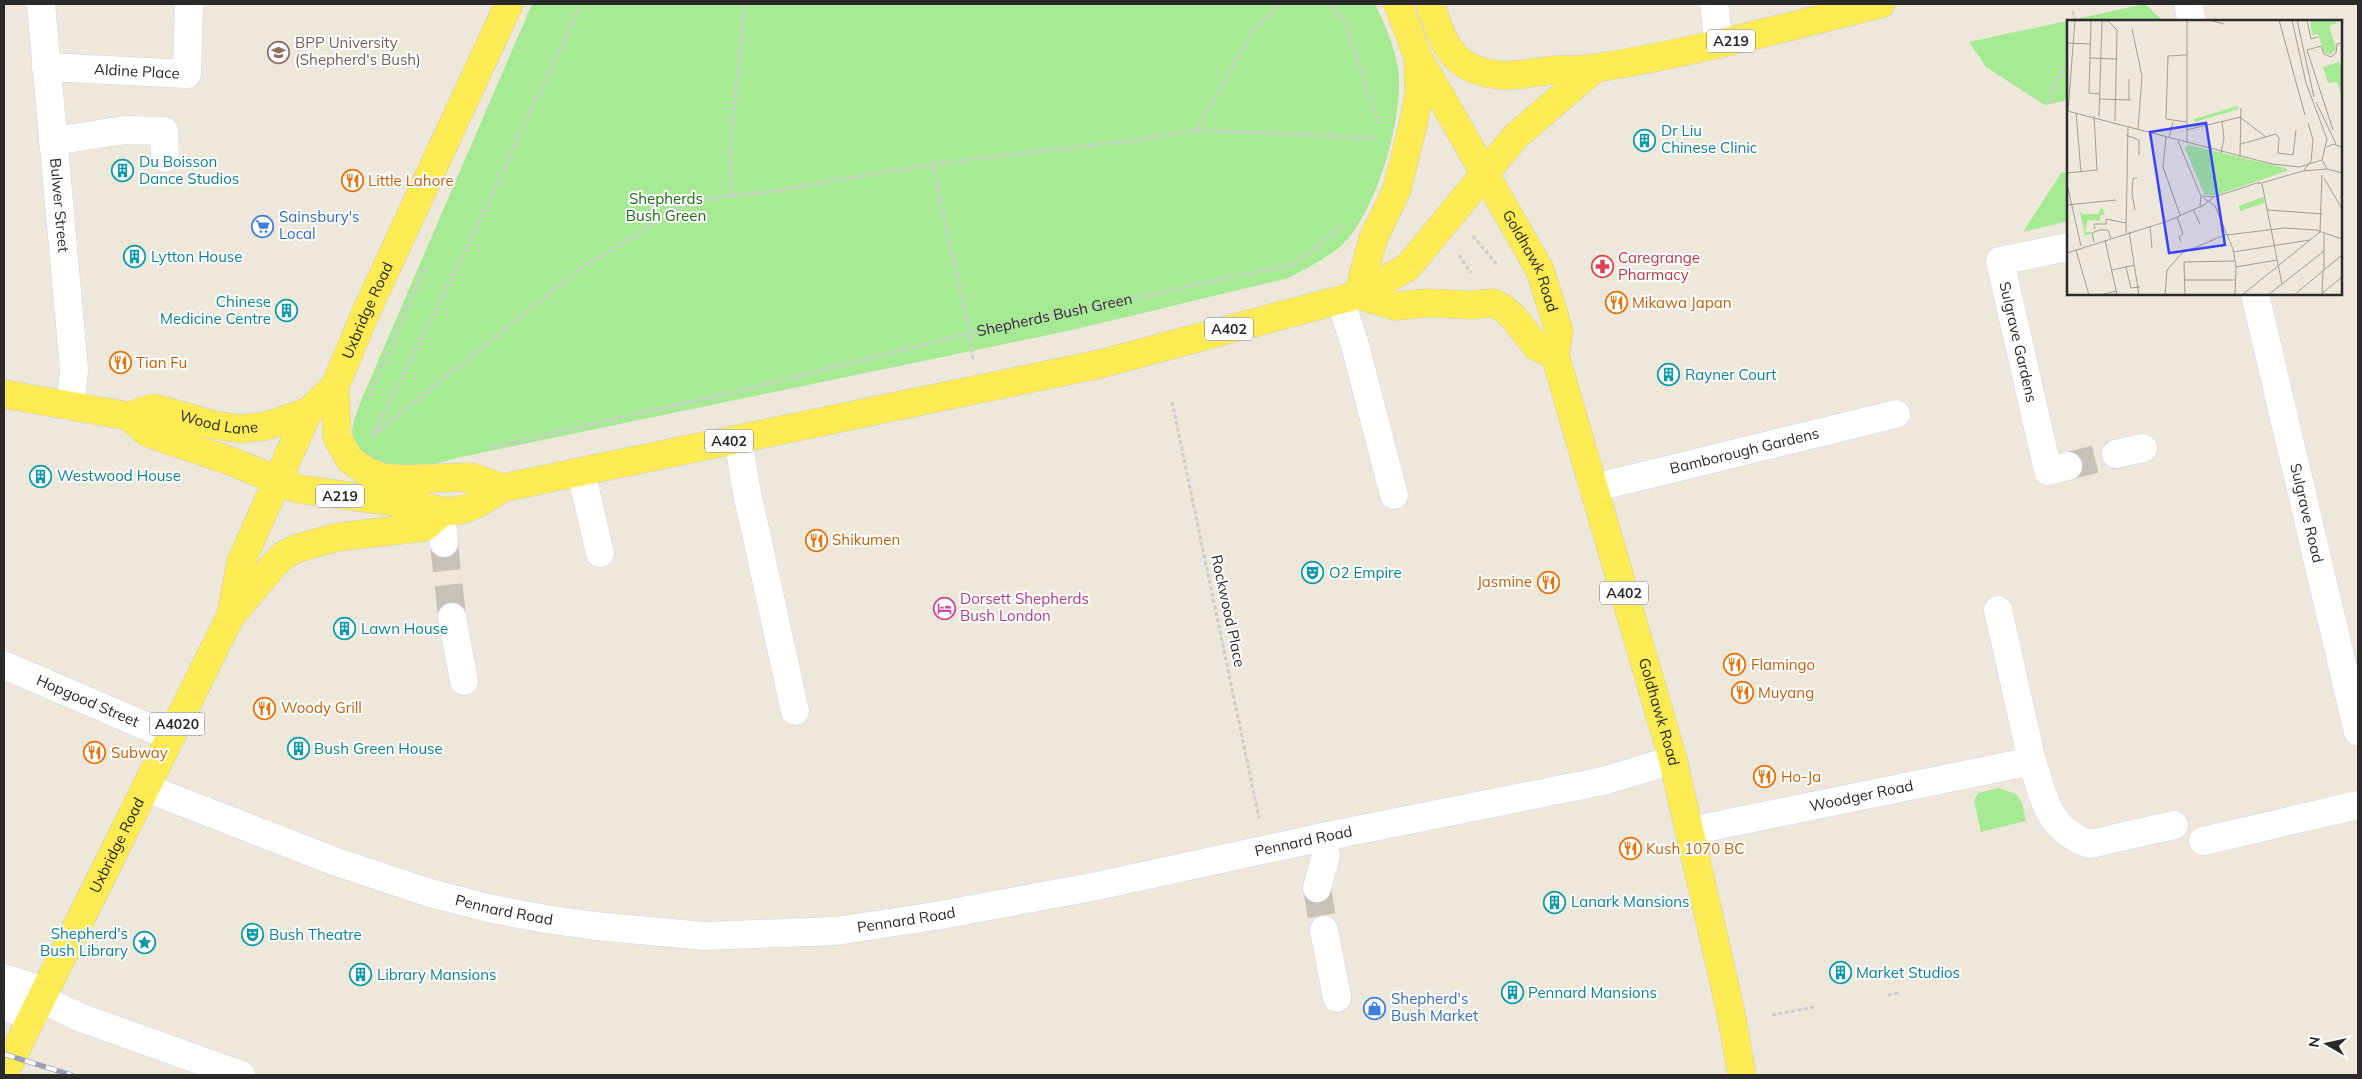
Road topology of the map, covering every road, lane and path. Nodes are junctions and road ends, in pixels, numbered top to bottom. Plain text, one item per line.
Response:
1 (41, 4) edge
2 (189, 4) edge
3 (509, 4) edge
4 (581, 4) edge
5 (745, 4) edge
6 (1280, 4) edge
7 (1328, 4) edge
8 (1398, 4) edge
9 (1430, 4) edge
10 (1714, 4) edge
11 (2188, 4) edge
12 (1872, 5) edge
13 (2072, 11) dead end
14 (2076, 20) edge
15 (2192, 20) edge
16 (1719, 44) junction
17 (1418, 57) junction
18 (2067, 64) edge
19 (46, 67) junction
20 (1594, 69) junction
21 (2051, 104) dead end
22 (1380, 129) dead end
23 (1197, 130) junction
24 (1383, 138) dead end
25 (53, 141) junction
26 (165, 158) dead end
27 (932, 164) junction
28 (1486, 172) junction
29 (732, 195) junction
30 (1346, 218) dead end
31 (1469, 231) dead end
32 (2067, 247) edge
33 (427, 262) dead end
34 (1500, 269) dead end
35 (2255, 295) edge
36 (1349, 297) junction
37 (970, 334) junction
38 (1555, 356) junction
39 (335, 386) junction
40 (4, 394) edge
41 (367, 402) dead end
42 (1172, 402) dead end
43 (71, 406) junction
44 (308, 412) junction
45 (1896, 414) dead end
46 (128, 416) junction
47 (738, 439) junction
48 (486, 448) dead end
49 (2143, 448) dead end
50 (2116, 454) tunnel mouth
51 (2068, 466) tunnel mouth
52 (581, 472) junction
53 (278, 481) junction
54 (502, 488) junction
55 (1593, 488) junction
56 (1394, 495) dead end
57 (441, 513) junction
58 (444, 543) tunnel mouth
59 (600, 553) dead end
60 (1998, 610) dead end
61 (230, 617) junction
62 (452, 617) tunnel mouth
63 (4, 665) edge
64 (464, 681) dead end
65 (795, 711) dead end
66 (2358, 732) edge
67 (171, 736) junction
68 (1673, 760) junction
69 (2032, 761) junction
70 (146, 788) junction
71 (2358, 805) edge
72 (2174, 825) dead end
73 (1261, 826) dead end
74 (1690, 831) junction
75 (1323, 837) junction
76 (2203, 842) dead end
77 (1317, 888) tunnel mouth
78 (1324, 930) tunnel mouth
79 (4, 978) edge
80 (1898, 993) dead end
81 (1888, 995) dead end
82 (1338, 998) dead end
83 (39, 1002) junction
84 (4, 1007) edge
85 (1815, 1007) dead end
86 (1772, 1015) dead end
87 (4, 1074) edge
88 (241, 1075) edge
89 (1742, 1075) edge

1 - 19 street, Bulwer Street
2 - 19 street, Aldine Place
3 - 39 main road, Uxbridge Road
4 - 29 path
5 - 29 path
6 - 23 path
7 - 22 path
8 - 17 main road, A402
9 - 20 main road, A219
10 - 16 street
11 - 15 street
12 - 16 main road, A219
13 - 14 path
16 - 20 main road, A219
17 - 28 main road, A402
17 - 36 main road, A402
18 - 21 path
19 - 25 street, Bulwer Street
20 - 28 main road, A219
23 - 24 path
23 - 27 path
25 - 26 street
25 - 43 street, Bulwer Street
27 - 29 path
27 - 37 path
28 - 36 main road, A219
28 - 38 main road, Goldhawk Road / A402
30 - 37 path, Shepherds Bush Green
31 - 34 path
32 - 51 street, Sulgrave Gardens
33 - 41 path
35 - 66 street, Sulgrave Road
36 - 38 main road
36 - 47 main road, A402
36 - 56 street
37 - 48 path, Shepherds Bush Green
38 - 55 main road, Goldhawk Road / A402
39 - 44 main road, Uxbridge Road
39 - 54 main road
40 - 43 main road, Wood Lane
42 - 73 path, Rockwood Place
43 - 46 main road, Wood Lane
44 - 46 main road, Wood Lane
44 - 53 main road, Uxbridge Road / A4020
45 - 55 street, Bamborough Gardens
46 - 53 main road, Wood Lane / A219
47 - 52 main road, A402
47 - 65 street
49 - 50 street
52 - 54 main road, A402
52 - 59 street
53 - 57 main road, A219
53 - 61 main road, Uxbridge Road / A4020
54 - 57 main road, A219
55 - 68 main road, Goldhawk Road / A402
57 - 58 street
57 - 61 main road, Uxbridge Road / A4020
60 - 69 street
61 - 67 main road, Uxbridge Road / A4020
62 - 64 street
63 - 67 street, Hopgood Street
67 - 70 main road, Uxbridge Road / A4020
68 - 74 main road, Goldhawk Road / A402
68 - 75 street, Pennard Road
69 - 72 street
69 - 74 street, Woodger Road
70 - 75 street, Pennard Road
70 - 83 main road, Uxbridge Road / A4020
71 - 76 street
74 - 89 main road, Goldhawk Road / A402
75 - 77 street
78 - 82 street
79 - 83 street
80 - 81 path
83 - 84 street
83 - 87 main road, Uxbridge Road / A4020
83 - 88 street
85 - 86 path

